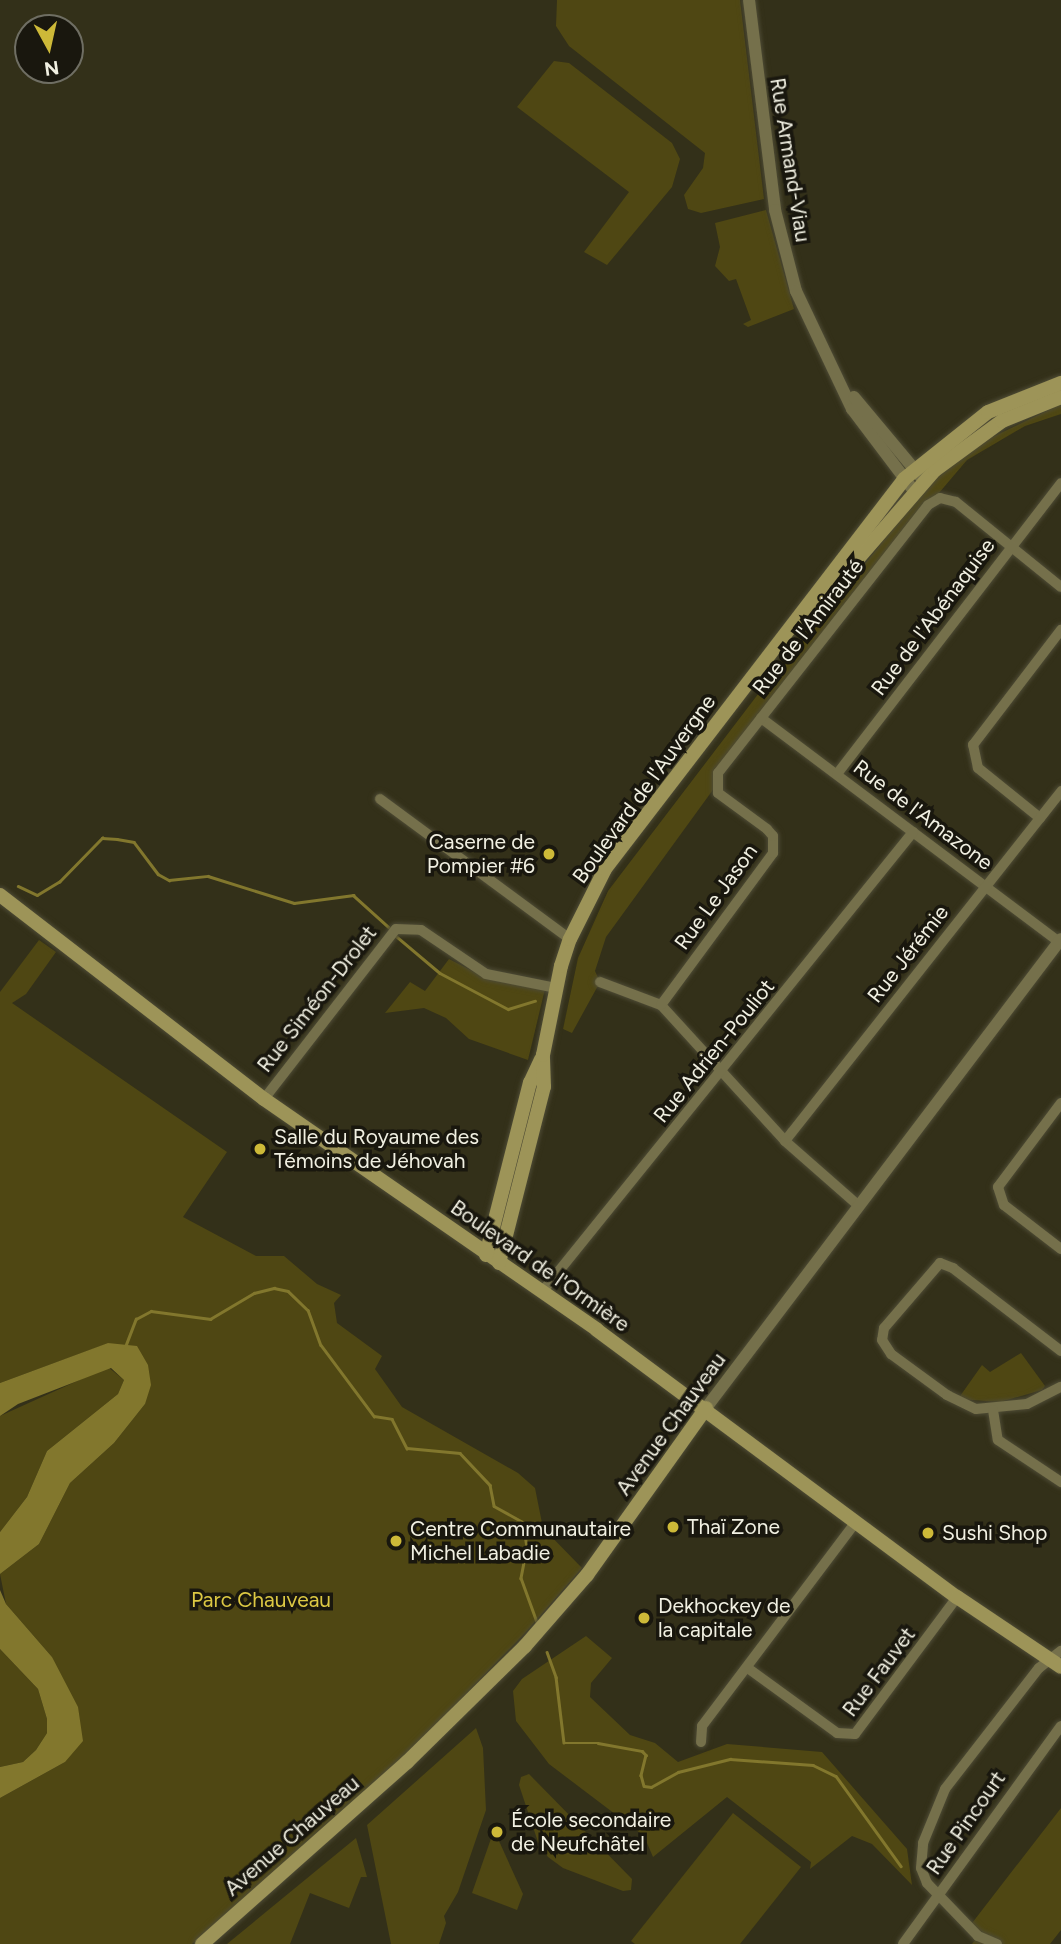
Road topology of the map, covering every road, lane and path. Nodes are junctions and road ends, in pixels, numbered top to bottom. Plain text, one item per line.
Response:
1 (749, 0) edge
2 (1061, 383) edge
3 (1061, 397) edge
4 (909, 474) junction
5 (1061, 483) edge
6 (919, 485) junction
7 (1010, 547) junction
8 (1061, 587) edge
9 (1061, 630) edge
10 (783, 641) junction
11 (761, 718) junction
12 (837, 774) junction
13 (715, 787) joint
14 (1061, 791) edge
15 (380, 799) dead end
16 (1040, 818) junction
17 (913, 832) junction
18 (986, 886) junction
19 (0, 895) edge
20 (570, 939) junction
21 (1060, 941) edge
22 (600, 982) dead end
23 (556, 988) junction
24 (661, 1005) junction
25 (543, 1055) junction
26 (722, 1074) junction
27 (264, 1099) junction
28 (1061, 1103) edge
29 (785, 1141) junction
30 (859, 1206) junction
31 (1061, 1249) edge
32 (486, 1255) junction
33 (499, 1263) junction
34 (542, 1292) junction
35 (1061, 1351) edge
36 (1061, 1387) edge
37 (706, 1408) junction
38 (993, 1410) junction
39 (1061, 1482) edge
40 (855, 1522) junction
41 (957, 1597) junction
42 (1057, 1659) edge
43 (748, 1669) junction
44 (1061, 1726) edge
45 (701, 1742) dead end
46 (937, 1897) junction
47 (202, 1944) edge
48 (903, 1944) edge
49 (998, 1944) edge

1 - 4 street, Rue Armand-Viau
2 - 4 main road, Boulevard de l'Auvergne
3 - 6 main road, Boulevard de l'Auvergne
4 - 6 street, Rue Armand-Viau
4 - 10 main road, Boulevard de l'Auvergne
5 - 7 street, Rue de l'Abénaquise
6 - 10 main road, Boulevard de l'Auvergne
7 - 8 street
7 - 11 street, Rue de l'Amirauté
7 - 12 street, Rue de l'Abénaquise
9 - 16 street
10 - 20 main road, Boulevard de l'Auvergne
11 - 12 street, Rue de l'Amazone
11 - 13 street, Rue de l'Amirauté
12 - 17 street, Rue de l'Amazone
13 - 24 street, Rue Le Jason
14 - 16 street, Rue Jérémie
15 - 20 street
16 - 18 street, Rue Jérémie
17 - 18 street, Rue de l'Amazone
17 - 26 street, Rue Adrien-Pouliot
18 - 21 street, Rue de l'Amazone
18 - 29 street, Rue Jérémie
19 - 27 main road, Boulevard de l'Ormière
20 - 23 main road, Boulevard de l'Auvergne
21 - 30 street, Avenue Chauveau
22 - 24 street
23 - 25 main road, Boulevard de l'Auvergne
23 - 27 street, Rue Siméon-Drolet
24 - 26 street
25 - 32 main road, Boulevard de l'Auvergne
25 - 33 main road, Boulevard de l'Auvergne
26 - 29 street
26 - 34 street, Rue Adrien-Pouliot
27 - 32 main road, Boulevard de l'Ormière
28 - 31 street
29 - 30 street
30 - 37 street, Avenue Chauveau
32 - 33 main road, Boulevard de l'Ormière
33 - 34 main road, Boulevard de l'Ormière
34 - 37 main road, Boulevard de l'Ormière
35 - 38 street
36 - 38 street
37 - 40 main road, Boulevard de l'Ormière
37 - 47 main road, Avenue Chauveau
38 - 39 street
40 - 41 main road, Boulevard de l'Ormière
40 - 43 street
41 - 42 main road, Boulevard de l'Ormière
41 - 43 street, Rue Fauvet
42 - 46 street
43 - 45 street
44 - 46 street, Rue Pincourt
46 - 48 street, Rue Pincourt
46 - 49 street

